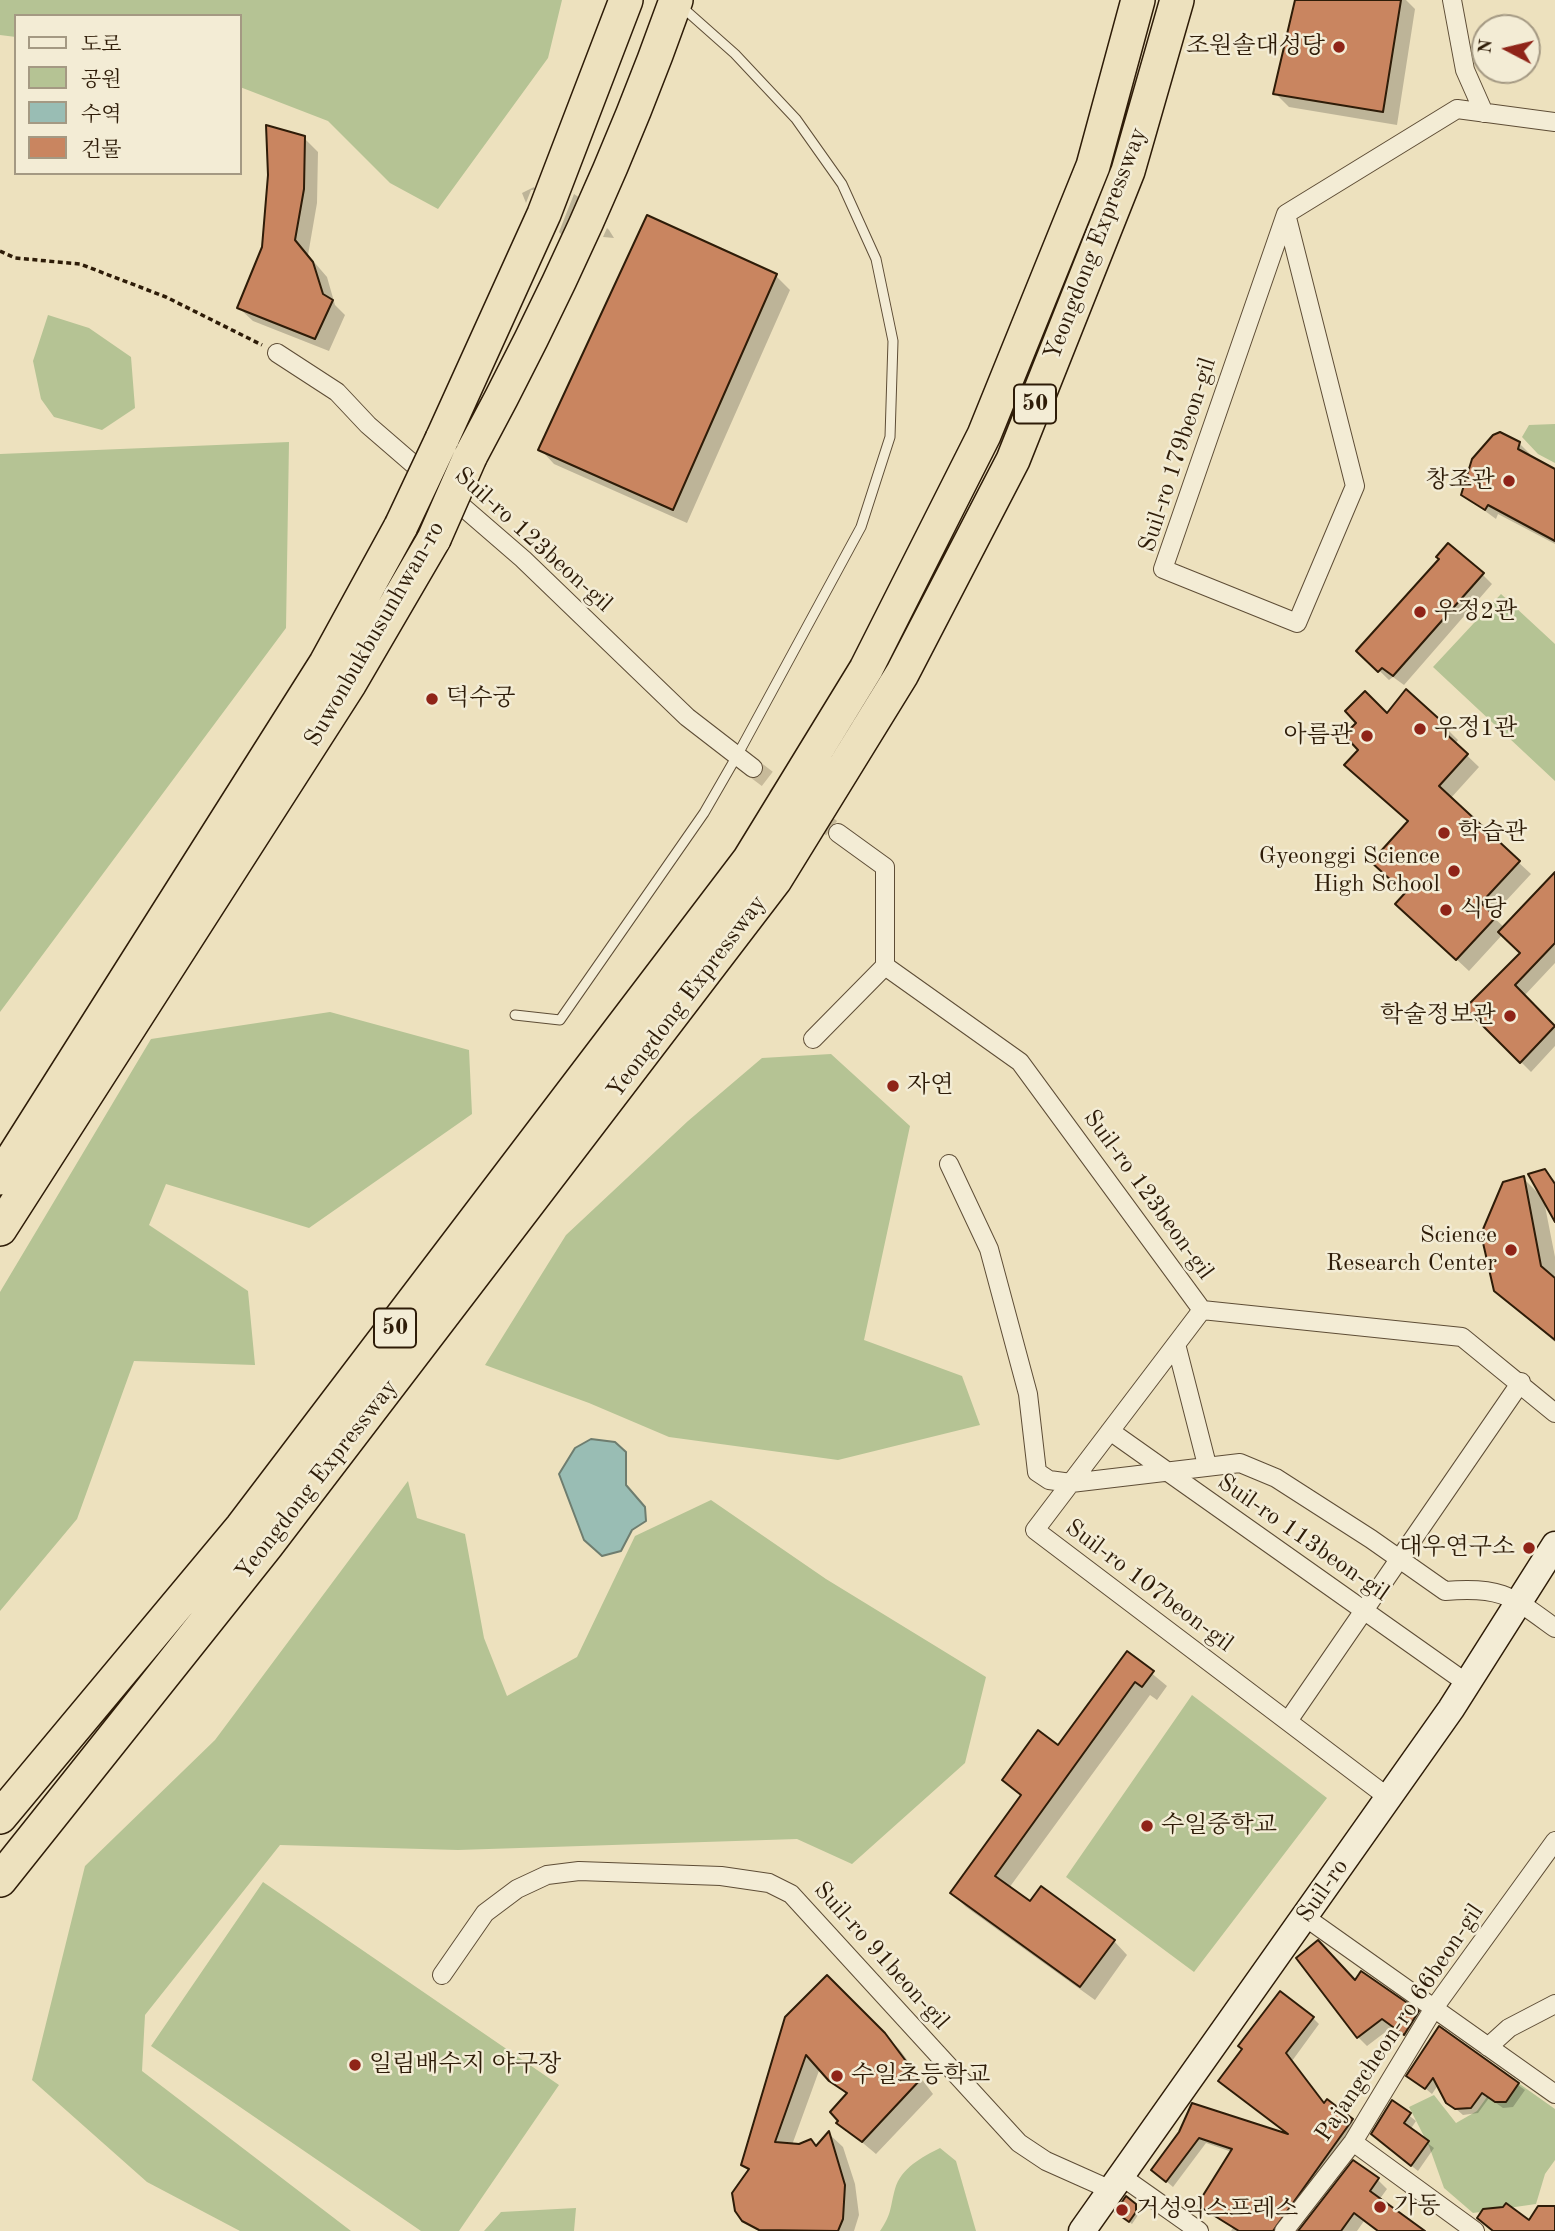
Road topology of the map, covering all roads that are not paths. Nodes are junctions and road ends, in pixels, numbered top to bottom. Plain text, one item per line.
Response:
1 (626, 0) edge
2 (1138, 0) edge
3 (1177, 0) edge
4 (1452, 0) edge
5 (676, 1) edge
6 (1484, 113) junction
7 (1555, 122) edge
8 (1286, 214) junction
9 (277, 353) road end
10 (738, 754) junction
11 (753, 768) tunnel mouth
12 (838, 833) tunnel mouth
13 (886, 966) junction
14 (515, 1015) dead end
15 (813, 1039) dead end
16 (949, 1164) dead end
17 (0, 1178) edge
18 (0, 1229) edge
19 (1202, 1310) junction
20 (1176, 1344) junction
21 (1521, 1382) junction
22 (1555, 1413) edge
23 (1110, 1431) junction
24 (1208, 1465) junction
25 (1171, 1474) junction
26 (1070, 1483) junction
27 (1555, 1545) edge
28 (1399, 1559) junction
29 (1520, 1603) junction
30 (1364, 1611) junction
31 (1555, 1628) edge
32 (1468, 1684) junction
33 (1287, 1721) junction
34 (1389, 1798) junction
35 (0, 1817) edge
36 (1551, 1853) edge
37 (0, 1880) edge
38 (1305, 1917) junction
39 (442, 1975) dead end
40 (1555, 2004) edge
41 (1434, 2008) junction
42 (1488, 2047) junction
43 (1555, 2094) edge
44 (1353, 2142) junction
45 (1116, 2183) junction
46 (1082, 2231) edge
47 (1199, 2231) edge
48 (1284, 2231) edge
49 (1475, 2231) edge

1 - 17 highway, Suwonbukbusunhwan-ro, bridge
2 - 35 highway, Yeongdong Expressway / 50
3 - 37 highway, Yeongdong Expressway / 50
4 - 6 street
5 - 10 lane
5 - 18 highway, Suwonbukbusunhwan-ro, bridge
6 - 7 street
6 - 8 street
8 - 8 street, Suil-ro 179beon-gil
9 - 10 street, Suil-ro 123beon-gil
10 - 11 street, Suil-ro 123beon-gil
10 - 14 lane
12 - 13 street
13 - 15 street
13 - 19 street, Suil-ro 123beon-gil
16 - 26 street
19 - 20 street, Suil-ro 107beon-gil
19 - 21 street, Suil-ro 123beon-gil
20 - 23 street, Suil-ro 107beon-gil
20 - 24 street
21 - 22 street, Suil-ro 123beon-gil
21 - 28 street
23 - 25 street, Suil-ro 113beon-gil
23 - 26 street, Suil-ro 107beon-gil
24 - 25 street
24 - 28 street
25 - 26 street
25 - 30 street, Suil-ro 113beon-gil
26 - 33 street, Suil-ro 107beon-gil
27 - 29 street, Suil-ro
28 - 29 street
28 - 30 street
29 - 31 street
29 - 32 street, Suil-ro
30 - 32 street, Suil-ro 113beon-gil
30 - 33 street
32 - 34 street, Suil-ro
33 - 34 street, Suil-ro 107beon-gil
34 - 38 street, Suil-ro
36 - 41 street, Pajangcheon-ro 66beon-gil
38 - 41 street
38 - 45 street, Suil-ro
39 - 45 street, Suil-ro 91beon-gil
40 - 42 street
41 - 42 street
41 - 44 street, Pajangcheon-ro 66beon-gil
42 - 43 street
44 - 48 street, Pajangcheon-ro 66beon-gil
44 - 49 street
45 - 46 street, Suil-ro
45 - 47 street, Suil-ro 91beon-gil

